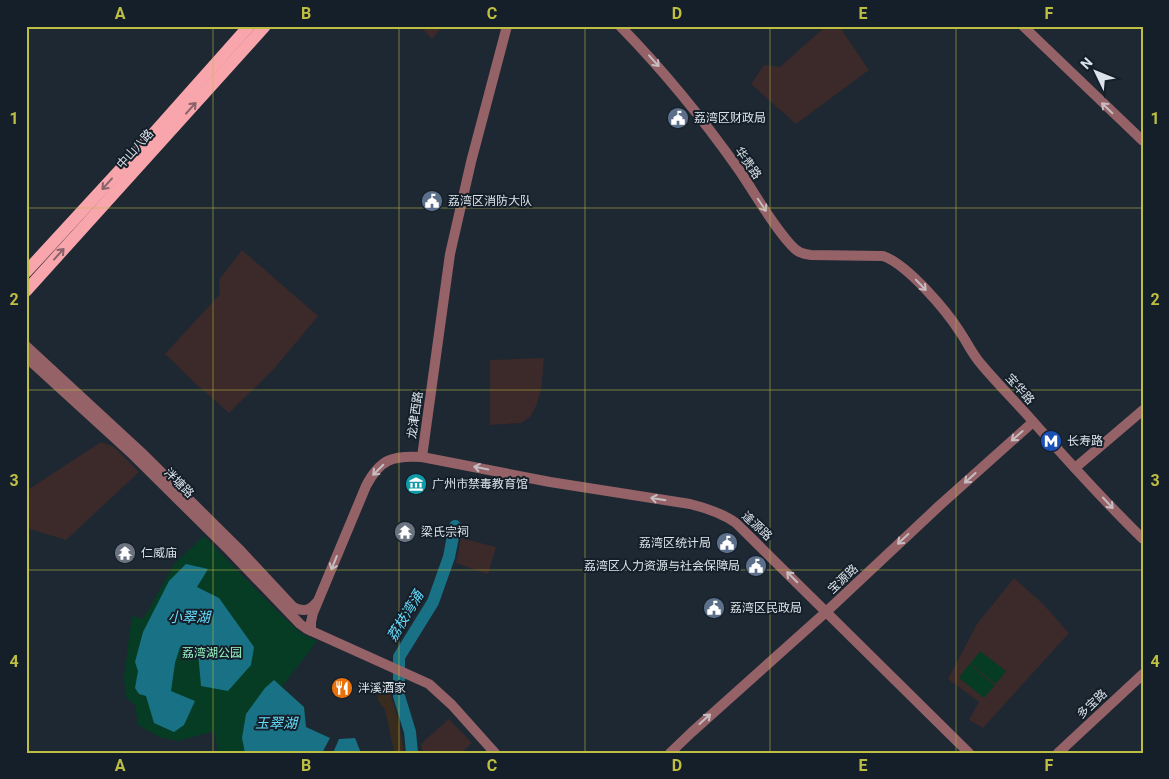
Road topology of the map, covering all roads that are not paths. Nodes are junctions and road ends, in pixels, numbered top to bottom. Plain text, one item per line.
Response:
1 (249, 26) edge
2 (265, 26) edge
3 (506, 26) edge
4 (620, 26) edge
5 (1023, 26) edge
6 (1143, 141) edge
7 (883, 256) joint
8 (26, 272) edge
9 (26, 291) edge
10 (26, 346) edge
11 (26, 357) edge
12 (1143, 410) edge
13 (1033, 422) junction
14 (422, 457) junction
15 (1075, 468) junction
16 (1143, 539) edge
17 (318, 600) junction
18 (293, 607) junction
19 (826, 612) junction
20 (311, 628) junction
21 (1143, 674) edge
22 (495, 753) edge
23 (670, 753) edge
24 (969, 753) edge
25 (1058, 753) edge

1 -> 8 main road, 中山八路
9 -> 2 main road, 中山八路
3 - 14 street, 龙津西路
4 -> 7 street, 华贵路
6 -> 5 street
7 -> 13 street, 宝华路
10 - 18 street
11 - 20 street, 泮塘路
12 - 15 street
13 - 15 street, 宝华路
13 -> 19 street, 宝源路
14 -> 17 street, 龙津西路
19 -> 14 street, 逢源路
15 -> 16 street, 宝华路
17 - 18 street
17 - 20 street, 龙津西路
18 - 20 street
23 -> 19 street, 宝源路
19 - 24 street, 逢源路
20 - 22 street
21 - 25 street, 多宝路

